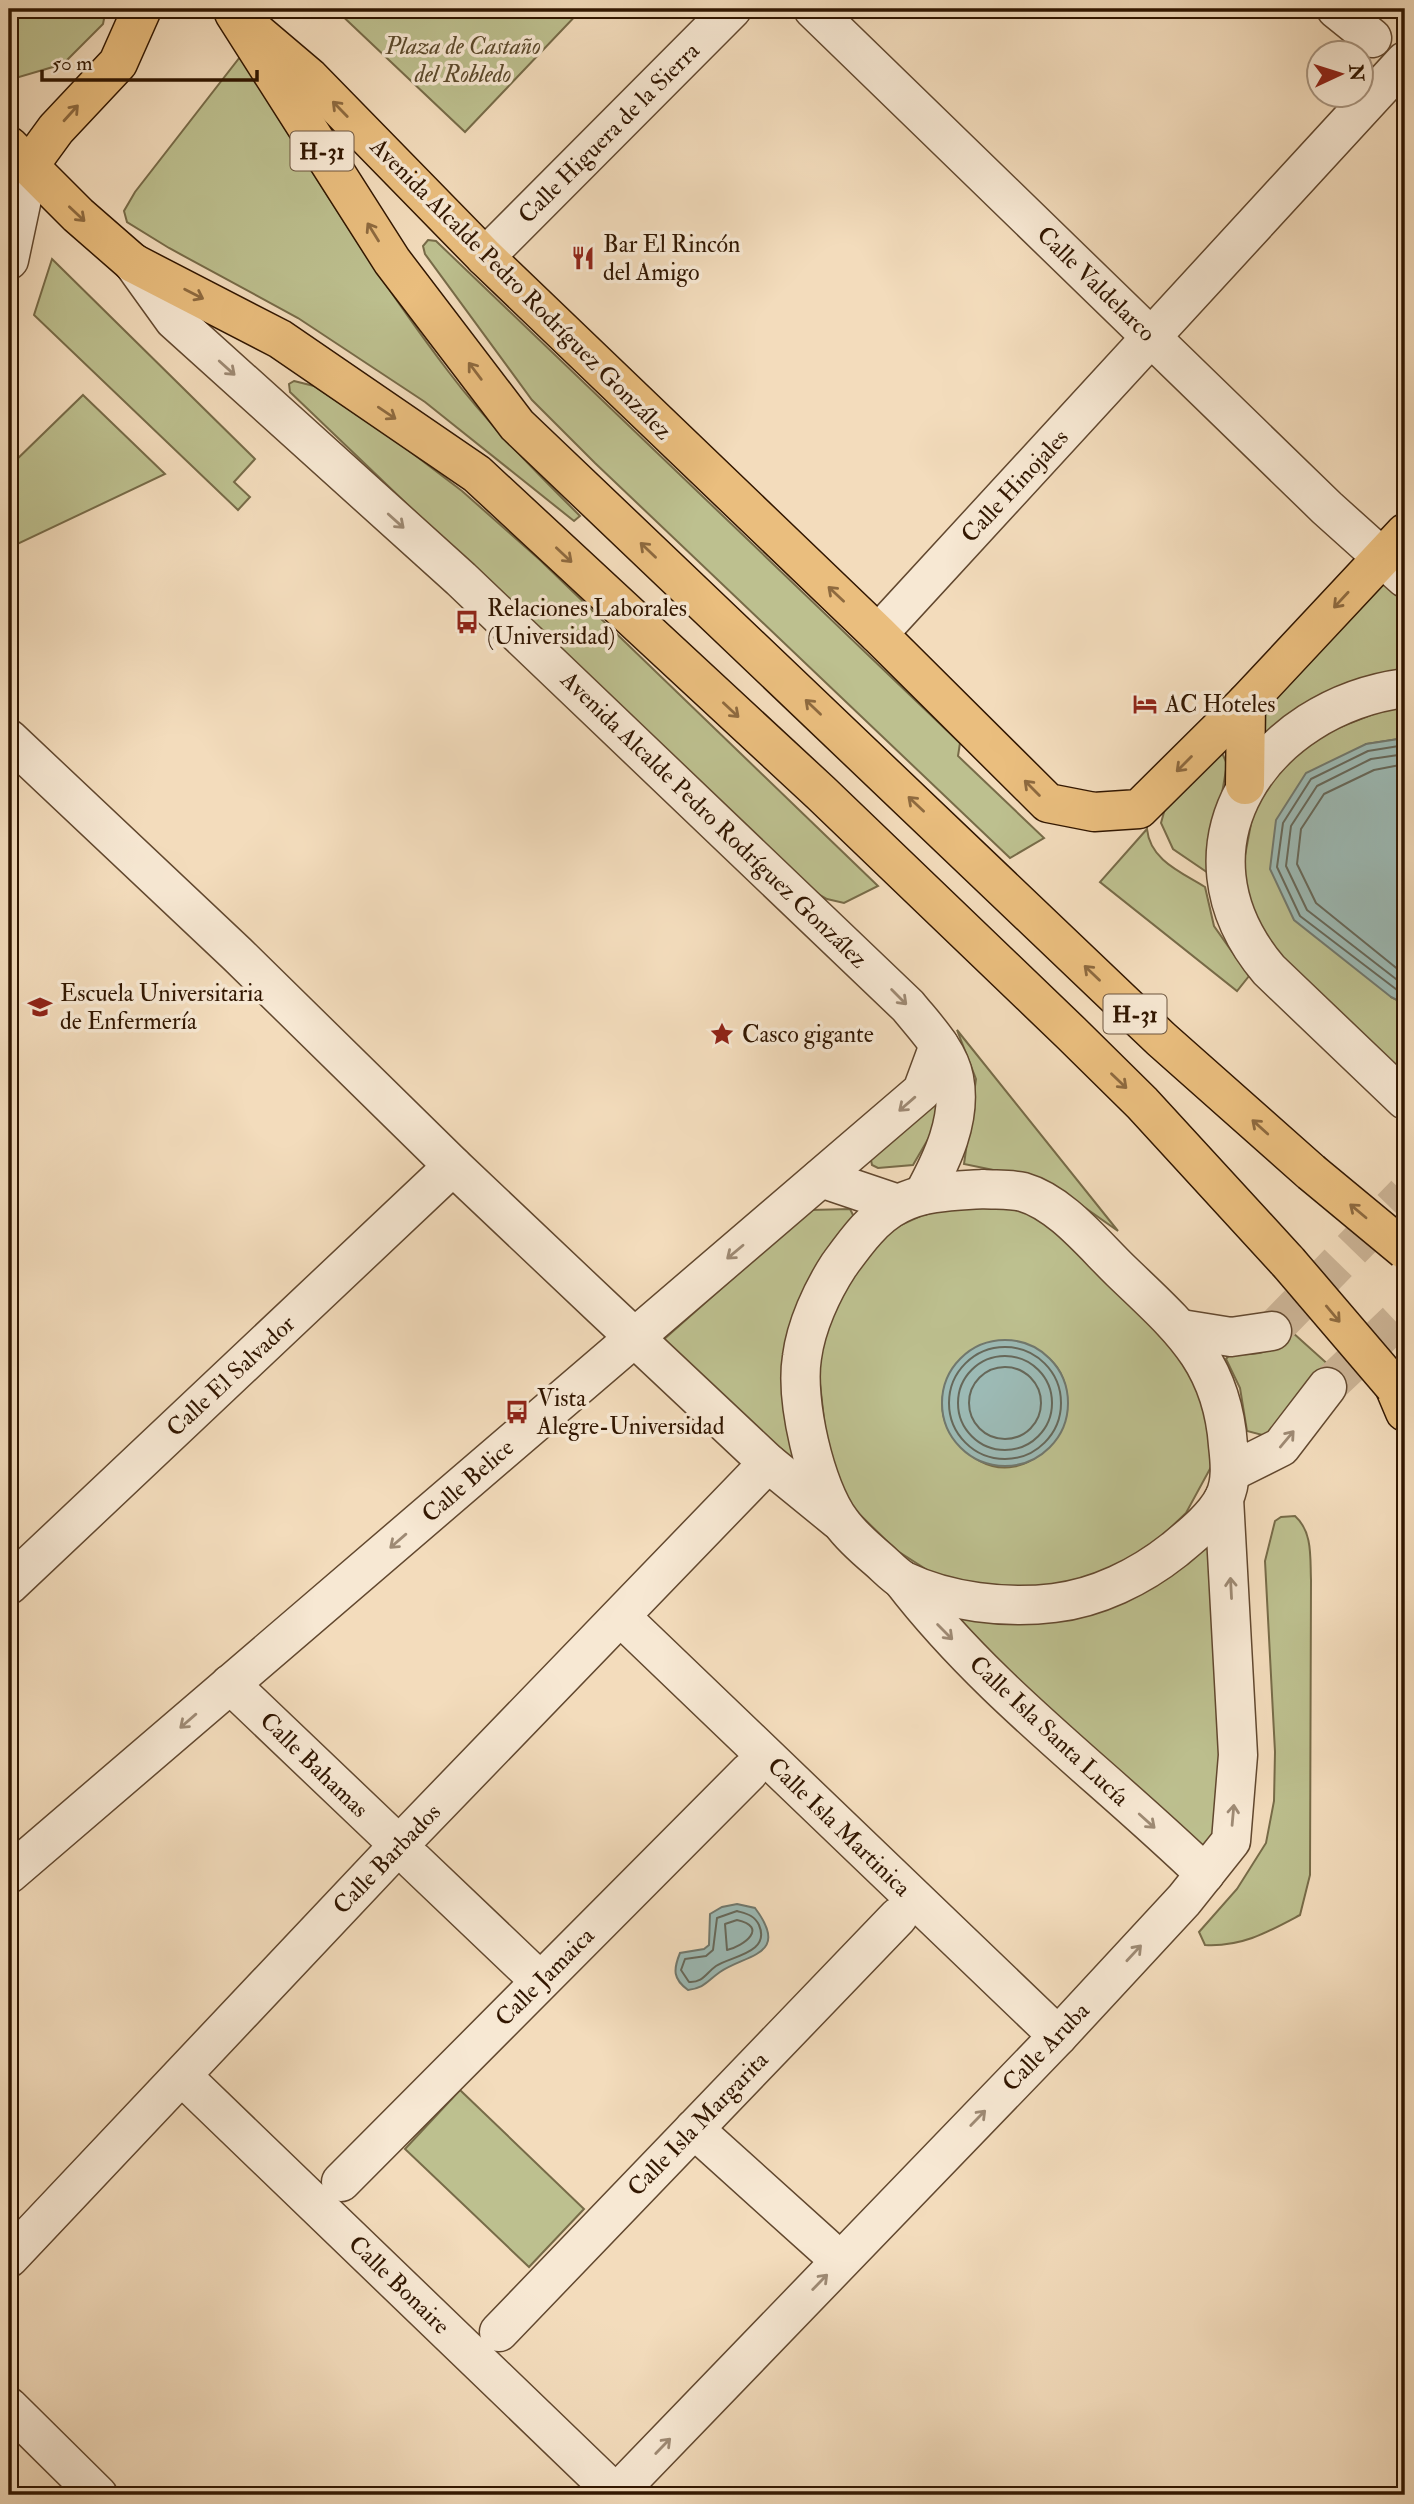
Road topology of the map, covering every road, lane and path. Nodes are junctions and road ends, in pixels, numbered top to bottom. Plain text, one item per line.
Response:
1 (142, 9) edge
2 (732, 9) edge
3 (813, 9) edge
4 (1336, 9) edge
5 (232, 11) edge
6 (1372, 38) dead end
7 (1405, 61) edge
8 (19, 156) edge
9 (485, 257) junction
10 (9, 260) edge
11 (133, 263) junction
12 (1151, 338) junction
13 (1398, 556) edge
14 (878, 634) junction
15 (1405, 688) edge
16 (1246, 703) junction
17 (9, 739) edge
18 (1245, 785) junction
19 (939, 1045) junction
20 (1405, 1100) edge
21 (453, 1166) junction
22 (821, 1178) junction
23 (911, 1200) junction
24 (1405, 1250) edge
25 (1181, 1329) junction
26 (1272, 1331) tunnel mouth
27 (635, 1337) junction
28 (1327, 1387) tunnel mouth
29 (1401, 1398) edge
30 (768, 1463) junction
31 (1227, 1485) junction
32 (840, 1521) junction
33 (902, 1580) junction
34 (9, 1585) edge
35 (621, 1617) junction
36 (230, 1684) junction
37 (749, 1772) dead end
38 (407, 1853) junction
39 (9, 1874) edge
40 (1205, 1874) junction
41 (898, 1917) dead end
42 (540, 1981) junction
43 (1058, 2036) junction
44 (182, 2076) junction
45 (694, 2129) junction
46 (341, 2182) dead end
47 (826, 2248) dead end
48 (9, 2258) edge
49 (499, 2332) dead end
50 (9, 2407) edge
51 (98, 2495) edge
52 (616, 2495) edge

8 -> 1 main road
2 - 9 street, Calle Higuera de la Sierra
3 - 12 street, Calle Valdelarco
4 - 6 street
9 -> 5 main road, Avenida Alcalde Pedro Rodríguez González
24 -> 5 main road, H-31, bridge
7 - 12 street, Calle Hinojales
8 - 10 street
8 -> 11 main road, Avenida Alcalde Pedro Rodríguez González
14 -> 9 main road, Avenida Alcalde Pedro Rodríguez González
11 -> 19 street, Avenida Alcalde Pedro Rodríguez González
11 -> 29 main road, H-31, bridge
12 - 13 street, Calle Valdelarco
12 - 14 street, Calle Hinojales
13 -> 16 main road, Avenida Alcalde Pedro Rodríguez González
16 -> 14 main road, Avenida Alcalde Pedro Rodríguez González
15 - 18 street
16 - 18 main road
17 - 21 street
18 - 20 street
19 -> 22 street, Calle Belice
19 - 23 street, Avenida Alcalde Pedro Rodríguez González
21 - 27 street
21 - 34 street, Calle El Salvador
22 - 23 street
22 -> 27 street, Calle Belice
23 - 25 street, Calle Aruba
23 - 32 street
25 - 26 street
25 - 31 street, Calle Aruba
27 - 30 street
27 -> 36 street, Calle Belice
31 -> 28 street
30 - 32 street
30 - 35 street, Calle Barbados
31 - 33 street
40 -> 31 street, Calle Aruba
32 - 33 street
33 -> 40 street, Calle Isla Santa Lucía
35 - 38 street, Calle Barbados
35 - 43 street, Calle Isla Martinica
36 - 38 street, Calle Bahamas
36 -> 39 street, Calle Belice
37 - 42 street, Calle Jamaica
38 - 42 street, Calle Bahamas
38 - 44 street, Calle Barbados
43 -> 40 street, Calle Aruba
41 - 45 street, Calle Isla Margarita
42 - 46 street, Calle Jamaica
52 -> 43 street, Calle Aruba
44 - 48 street, Calle Barbados
44 - 52 street, Calle Bonaire
45 - 47 street
45 - 49 street, Calle Isla Margarita
50 - 51 street

